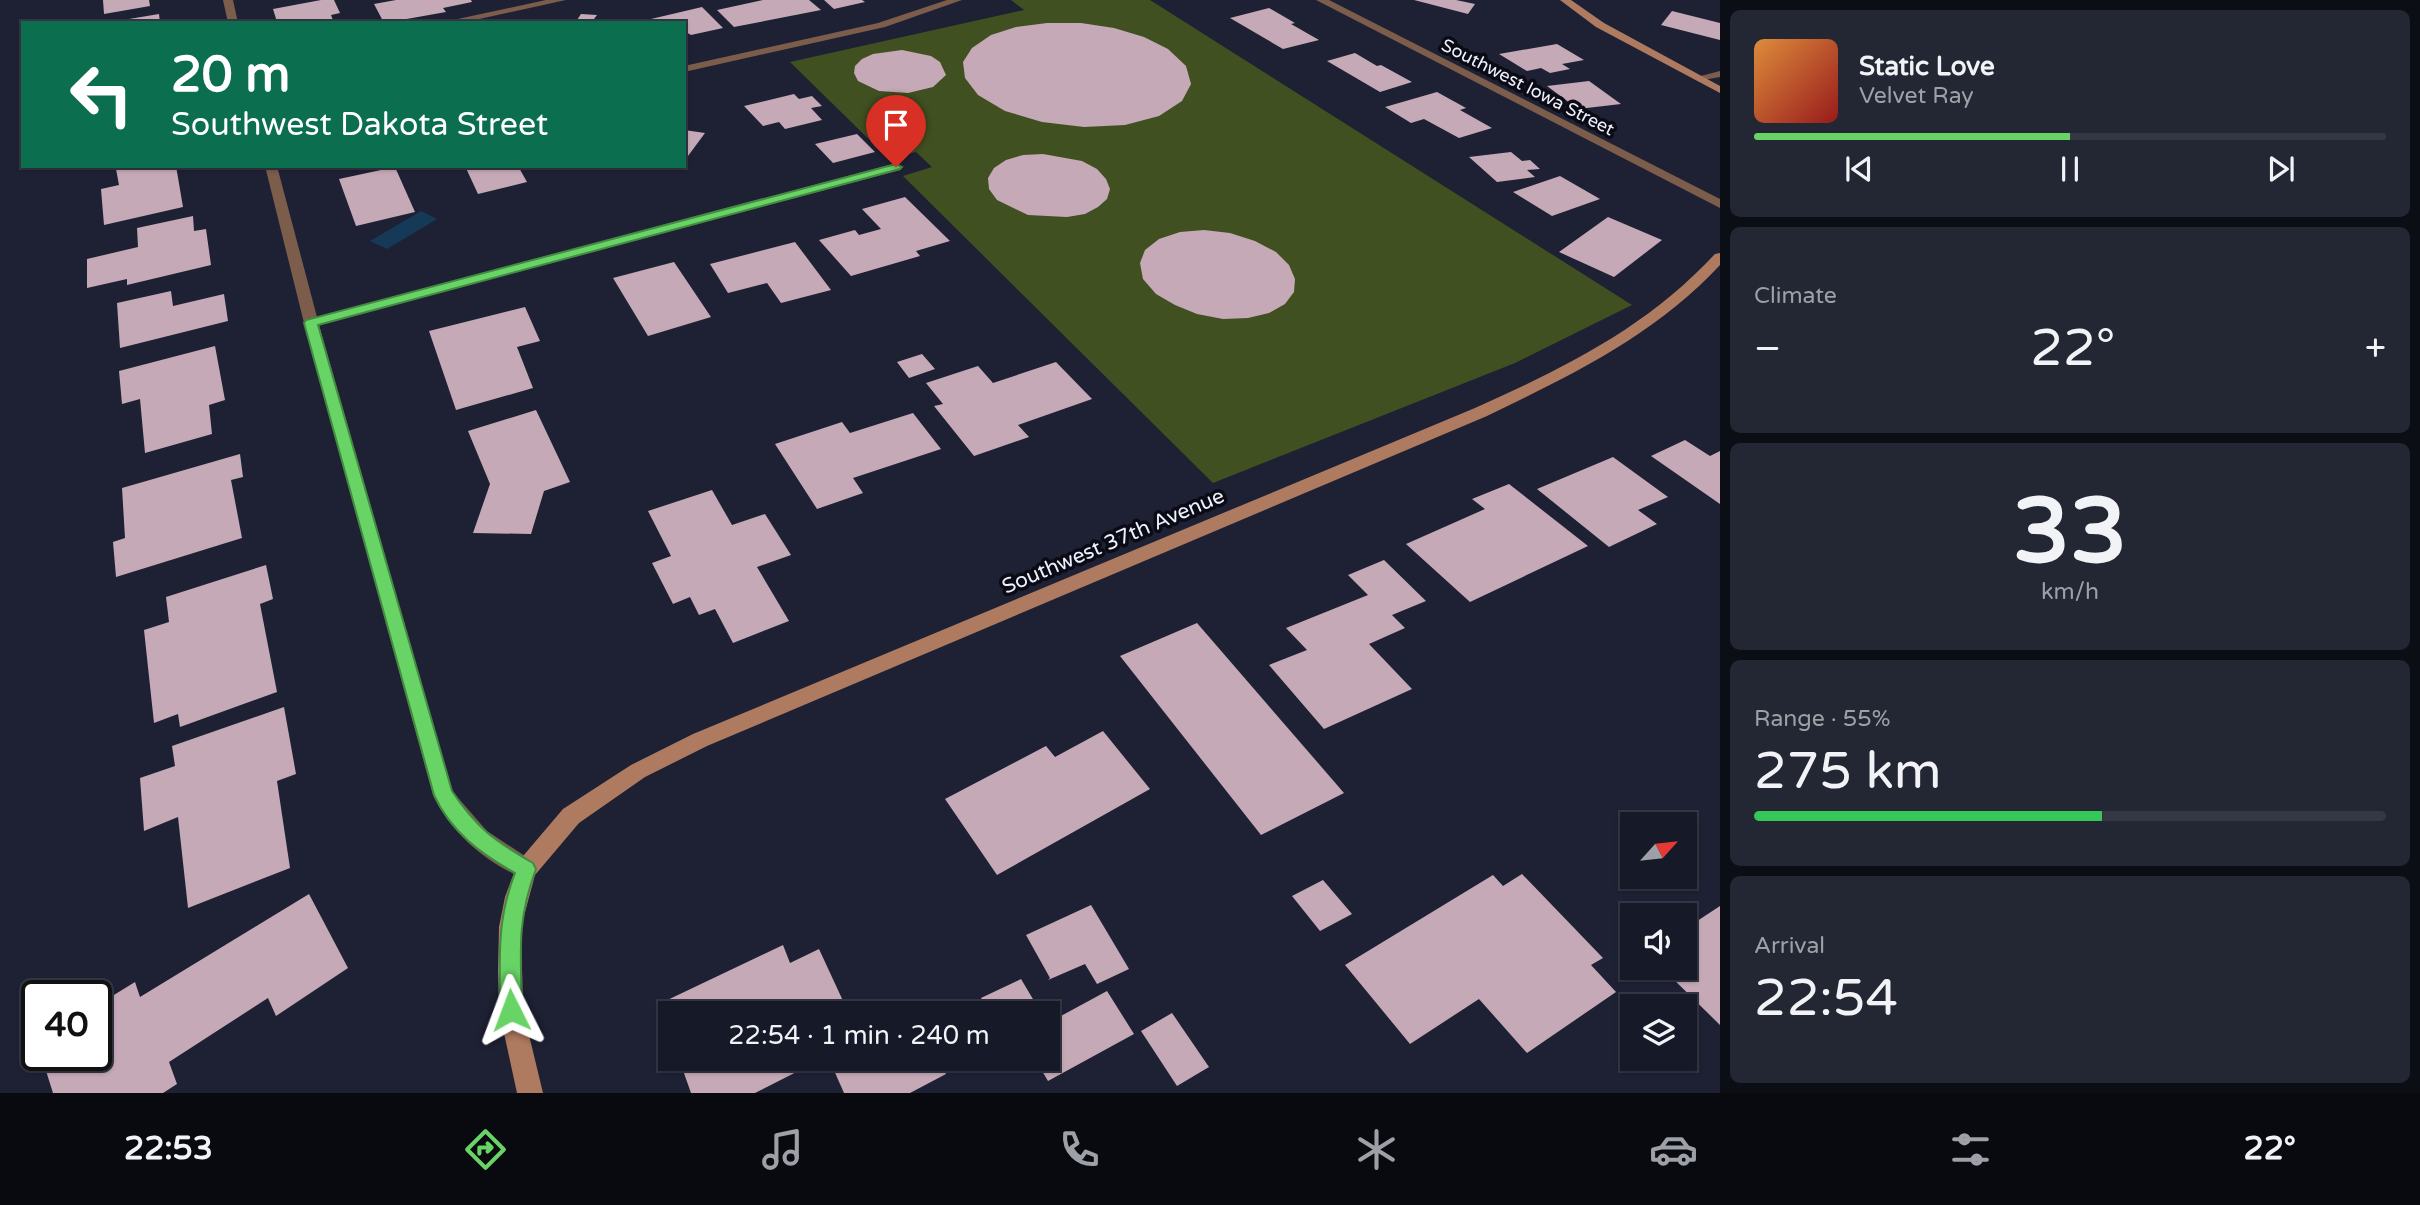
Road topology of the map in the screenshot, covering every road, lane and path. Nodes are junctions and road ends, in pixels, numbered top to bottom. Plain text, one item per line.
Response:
1 (228, 0) edge
2 (561, 0) edge
3 (957, 0) edge
4 (1321, 0) edge
5 (1565, 0) edge
6 (233, 21) edge
7 (454, 21) edge
8 (686, 69) edge
9 (1720, 74) edge
10 (1698, 78) junction
11 (1720, 90) edge
12 (896, 167) dead end
13 (272, 168) edge
14 (1720, 204) edge
15 (1720, 257) edge
16 (311, 323) junction
17 (526, 869) junction
18 (530, 1093) edge

1 - 6 street
2 - 7 street
3 - 8 street
4 - 14 street, Southwest Iowa Street
5 - 10 street
9 - 10 street
10 - 11 street
12 - 16 street
13 - 16 street
15 - 17 street, Southwest 37th Avenue
16 - 17 street
17 - 18 street

